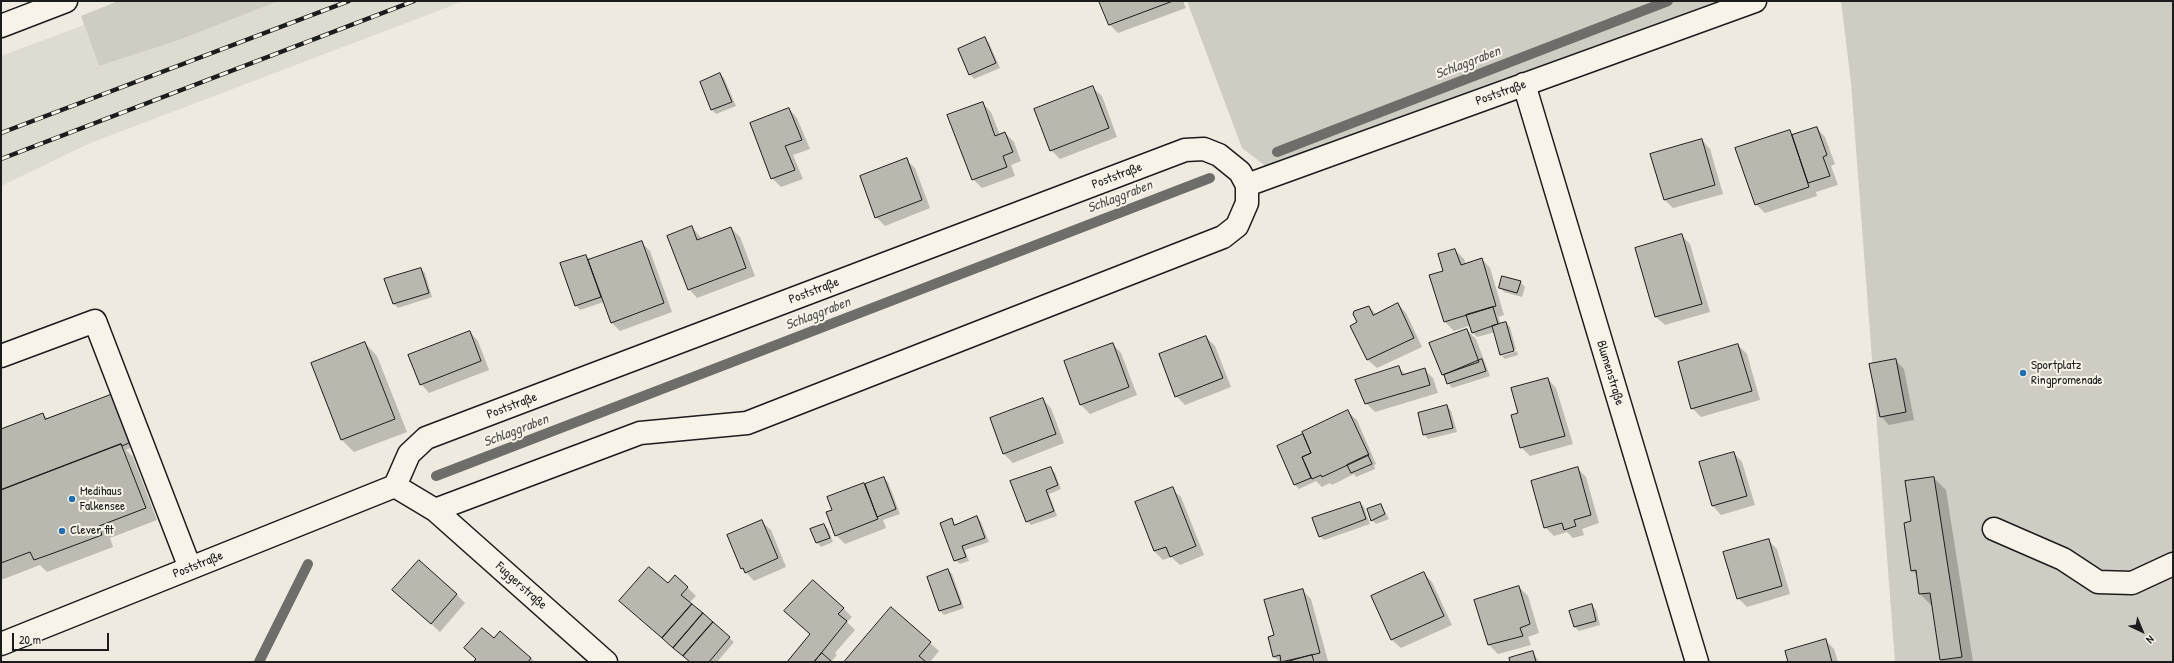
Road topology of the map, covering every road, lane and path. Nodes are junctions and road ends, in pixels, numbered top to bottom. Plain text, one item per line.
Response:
1 (66, 1) edge
2 (1755, 1) edge
3 (1, 26) edge
4 (1524, 84) junction
5 (1247, 185) junction
6 (1, 356) edge
7 (395, 486) junction
8 (435, 510) junction
9 (1994, 530) dead end
10 (2173, 564) edge
11 (190, 568) junction
12 (1, 644) edge
13 (606, 662) edge
14 (1697, 662) edge

1 - 3 street
2 - 4 street, Poststraße
4 - 5 street, Poststraße
4 - 14 street, Blumenstraße
5 - 7 street, Poststraße
5 - 8 street
6 - 11 street
7 - 8 street
7 - 11 street, Poststraße
8 - 13 street, Fuggerstraße
9 - 10 street
11 - 12 street, Poststraße

